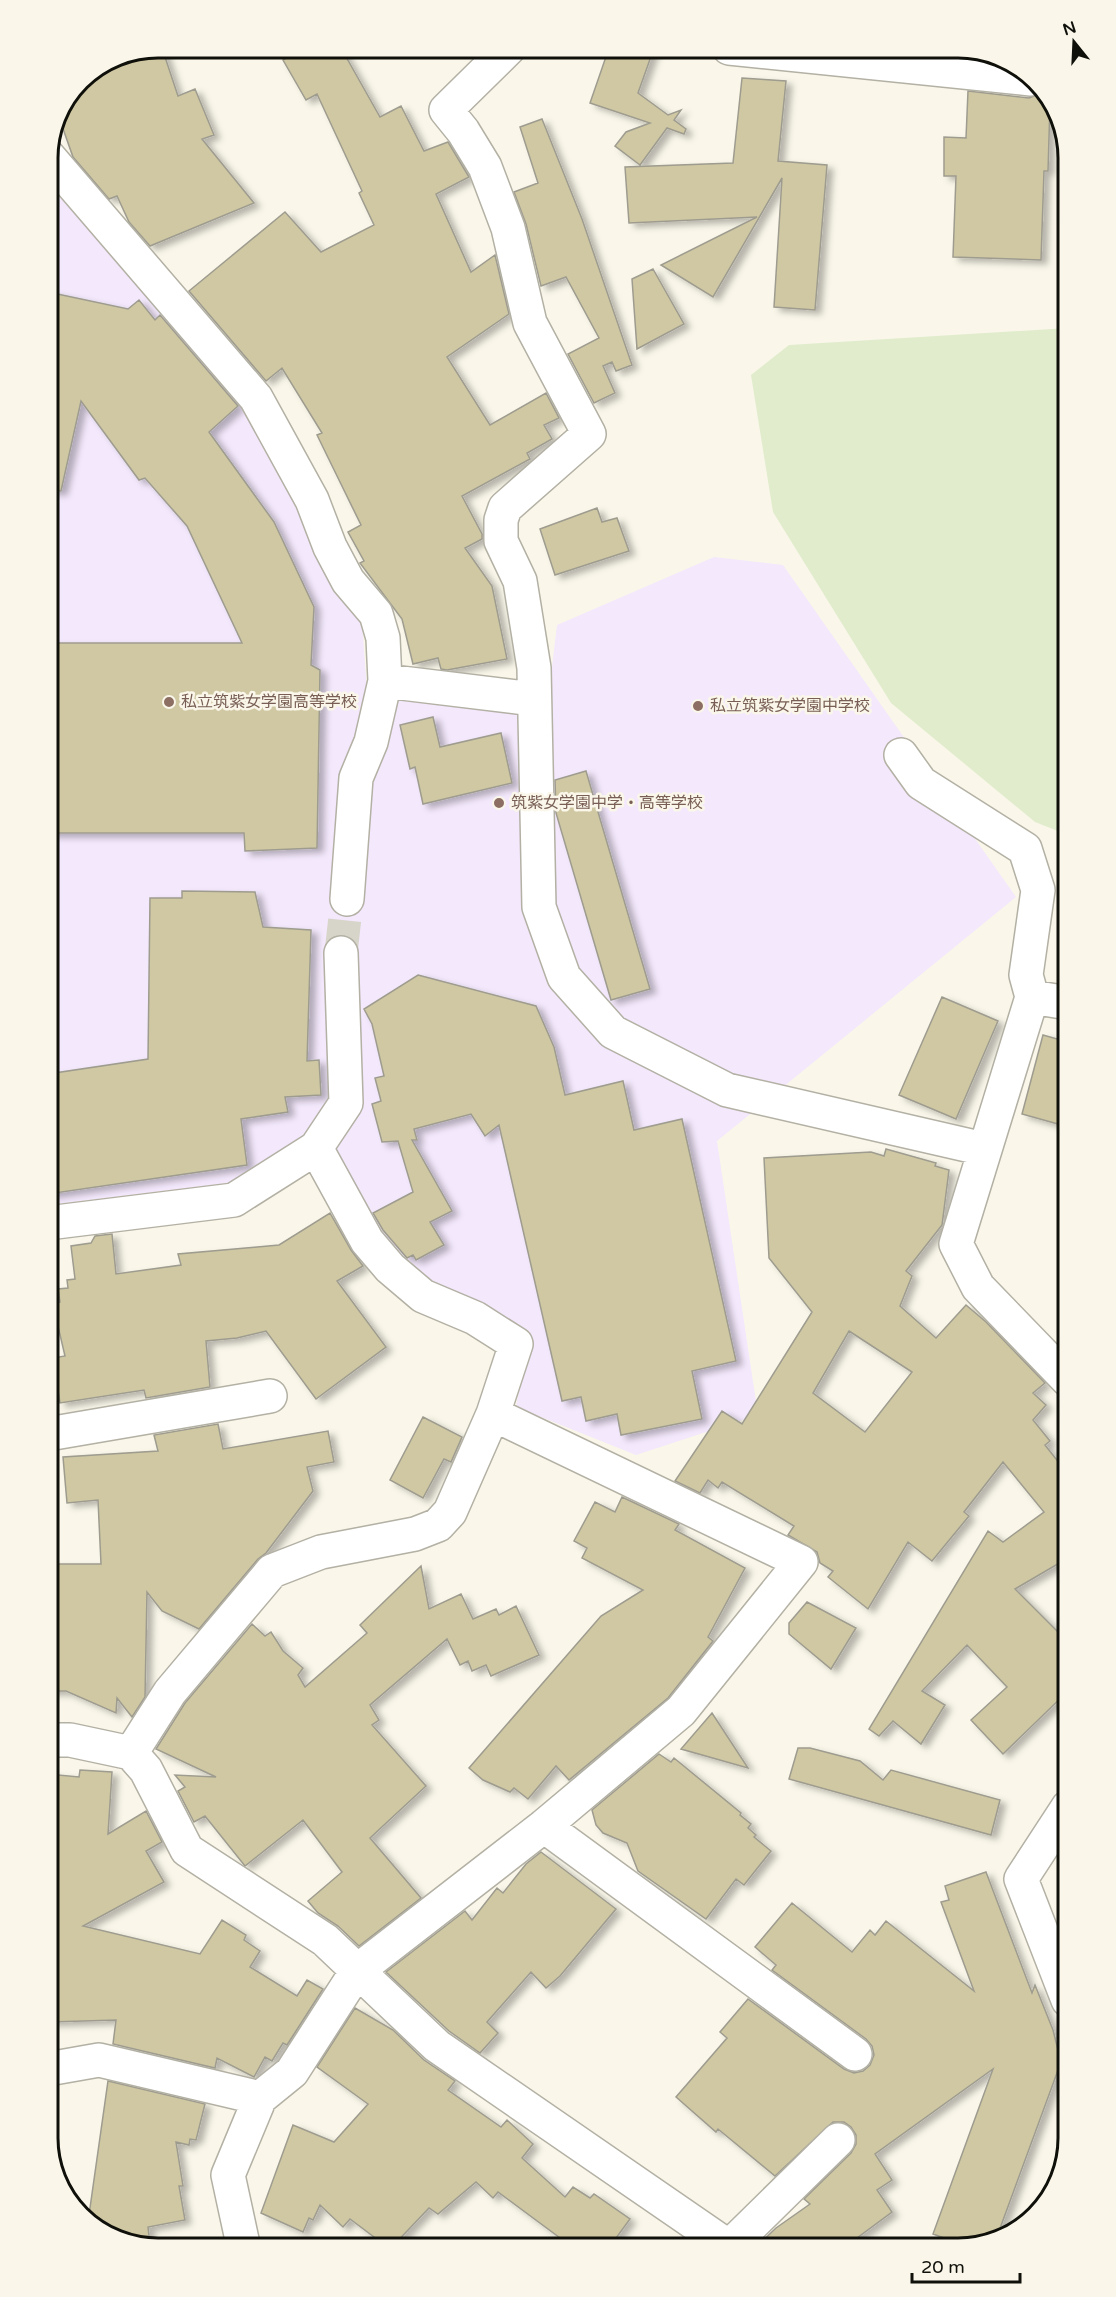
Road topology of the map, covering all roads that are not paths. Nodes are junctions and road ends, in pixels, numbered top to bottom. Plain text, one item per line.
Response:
1 (498, 58) edge
2 (835, 59) edge
3 (1016, 77) edge
4 (59, 169) edge
5 (385, 681) junction
6 (533, 699) junction
7 (901, 755) dead end
8 (347, 899) tunnel mouth
9 (341, 953) tunnel mouth
10 (1032, 997) junction
11 (1058, 1001) edge
12 (316, 1149) junction
13 (984, 1149) junction
14 (58, 1221) edge
15 (1058, 1370) edge
16 (270, 1396) dead end
17 (493, 1414) junction
18 (58, 1432) edge
19 (58, 1740) edge
20 (131, 1753) junction
21 (1058, 1822) edge
22 (544, 1826) junction
23 (357, 1971) junction
24 (1058, 1974) edge
25 (855, 2054) dead end
26 (58, 2067) edge
27 (260, 2098) junction
28 (838, 2140) dead end
29 (242, 2238) edge
30 (718, 2238) edge
31 (740, 2238) edge

1 - 6 street
2 - 3 street
4 - 5 street
5 - 6 street
5 - 8 street
6 - 13 street
7 - 10 street
9 - 12 street
10 - 11 street
10 - 13 street
12 - 14 street
12 - 17 street
13 - 15 street
16 - 18 street
17 - 20 street
17 - 22 street
19 - 20 street
20 - 23 street
21 - 24 street
22 - 23 street
22 - 25 street
23 - 27 street
23 - 30 street
26 - 27 street
27 - 29 street
28 - 31 street

